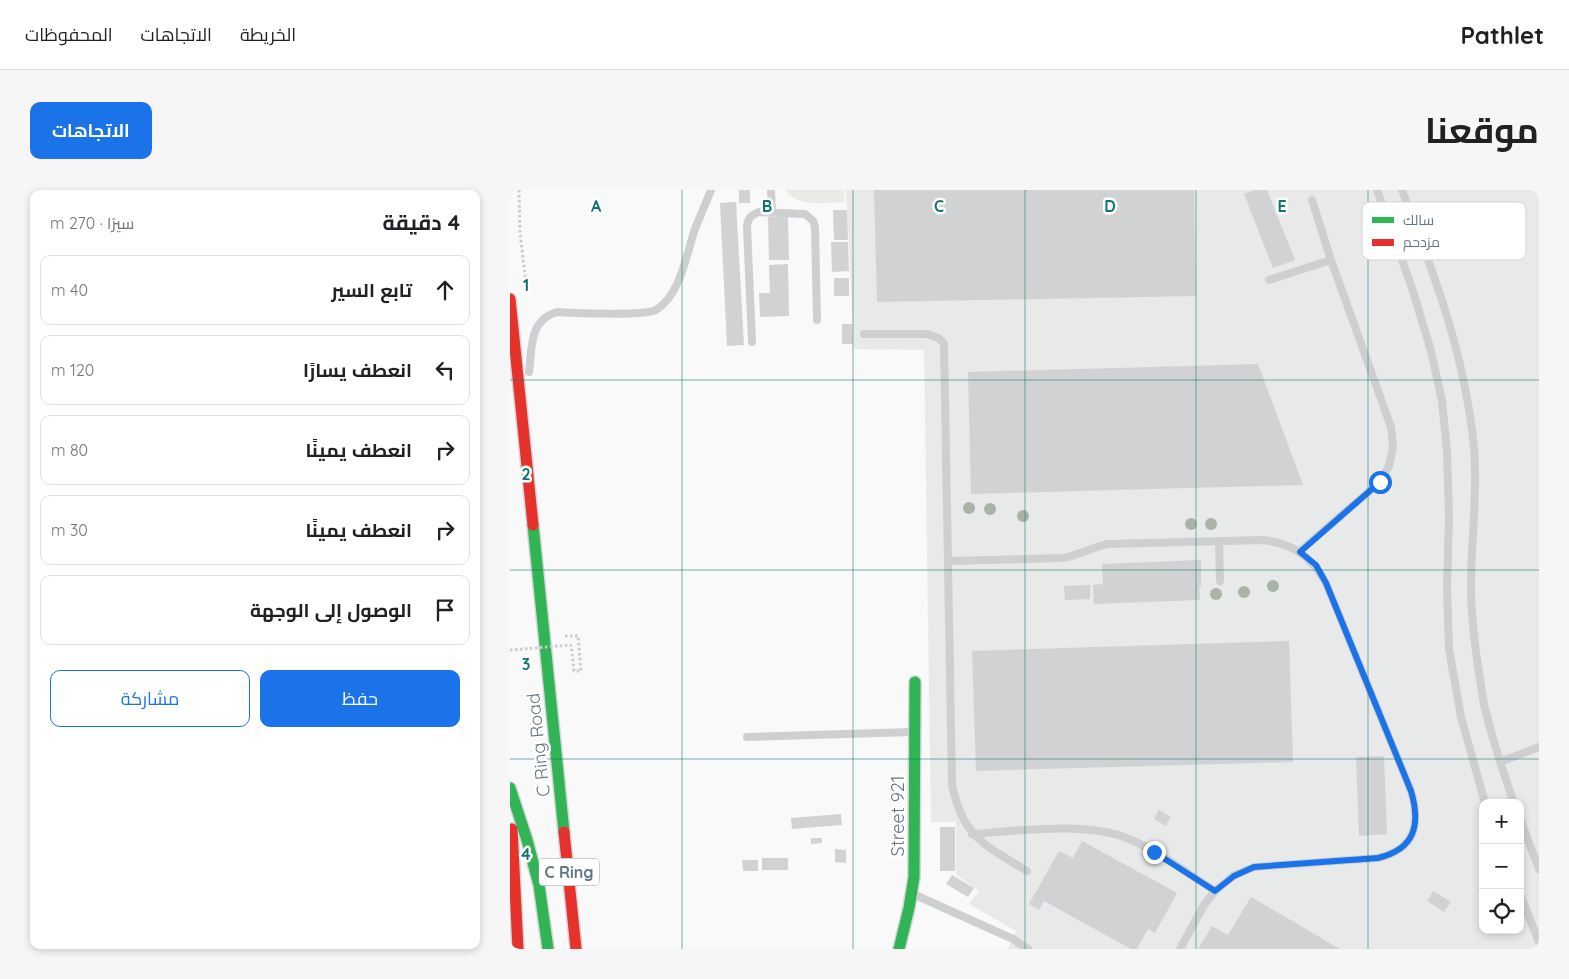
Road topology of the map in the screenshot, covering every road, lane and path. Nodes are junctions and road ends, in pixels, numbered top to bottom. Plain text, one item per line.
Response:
1 (711, 190) edge
2 (772, 190) edge
3 (1377, 190) edge
4 (1402, 190) edge
5 (1312, 200) dead end
6 (1381, 202) edge
7 (1407, 202) edge
8 (772, 213) junction
9 (1331, 260) junction
10 (1402, 260) edge
11 (1428, 260) edge
12 (1269, 280) dead end
13 (510, 298) edge
14 (817, 320) dead end
15 (864, 334) dead end
16 (752, 342) dead end
17 (521, 408) junction
18 (1219, 541) junction
19 (1300, 552) junction
20 (949, 561) junction
21 (1220, 581) dead end
22 (565, 636) dead end
23 (510, 650) edge
24 (915, 682) dead end
25 (915, 732) junction
26 (747, 737) dead end
27 (1539, 747) edge
28 (1500, 762) junction
29 (510, 788) edge
30 (510, 795) edge
31 (1484, 799) edge
32 (1513, 799) edge
33 (1524, 830) edge
34 (972, 834) junction
35 (1539, 869) edge
36 (1027, 871) dead end
37 (1215, 891) junction
38 (911, 894) junction
39 (1524, 904) edge
40 (1539, 942) edge
41 (518, 949) edge
42 (548, 949) edge
43 (576, 949) edge
44 (899, 949) edge
45 (1028, 949) edge
46 (1180, 949) edge

1 - 17 lane
2 - 8 lane
3 - 6 lane
4 - 7 lane
5 - 9 lane
8 - 14 lane
8 - 16 lane
9 - 12 lane
9 - 19 lane
10 - 31 lane
11 - 28 lane
13 - 17 main road, C Ring Road / C Ring
15 - 20 lane
17 - 43 main road, C Ring Road / C Ring
18 - 19 lane
18 - 20 lane
18 - 21 lane
19 - 37 lane
20 - 34 lane
22 - 23 path, bridge
24 - 25 main road, Street 921
25 - 26 lane
25 - 38 main road, Street 921
27 - 28 lane
28 - 32 lane
29 - 42 main road
30 - 41 main road, C Ring Road / C Ring
33 - 35 lane
34 - 36 lane
34 - 37 lane
37 - 46 lane
38 - 44 main road, Street 921
38 - 45 lane
39 - 40 lane

